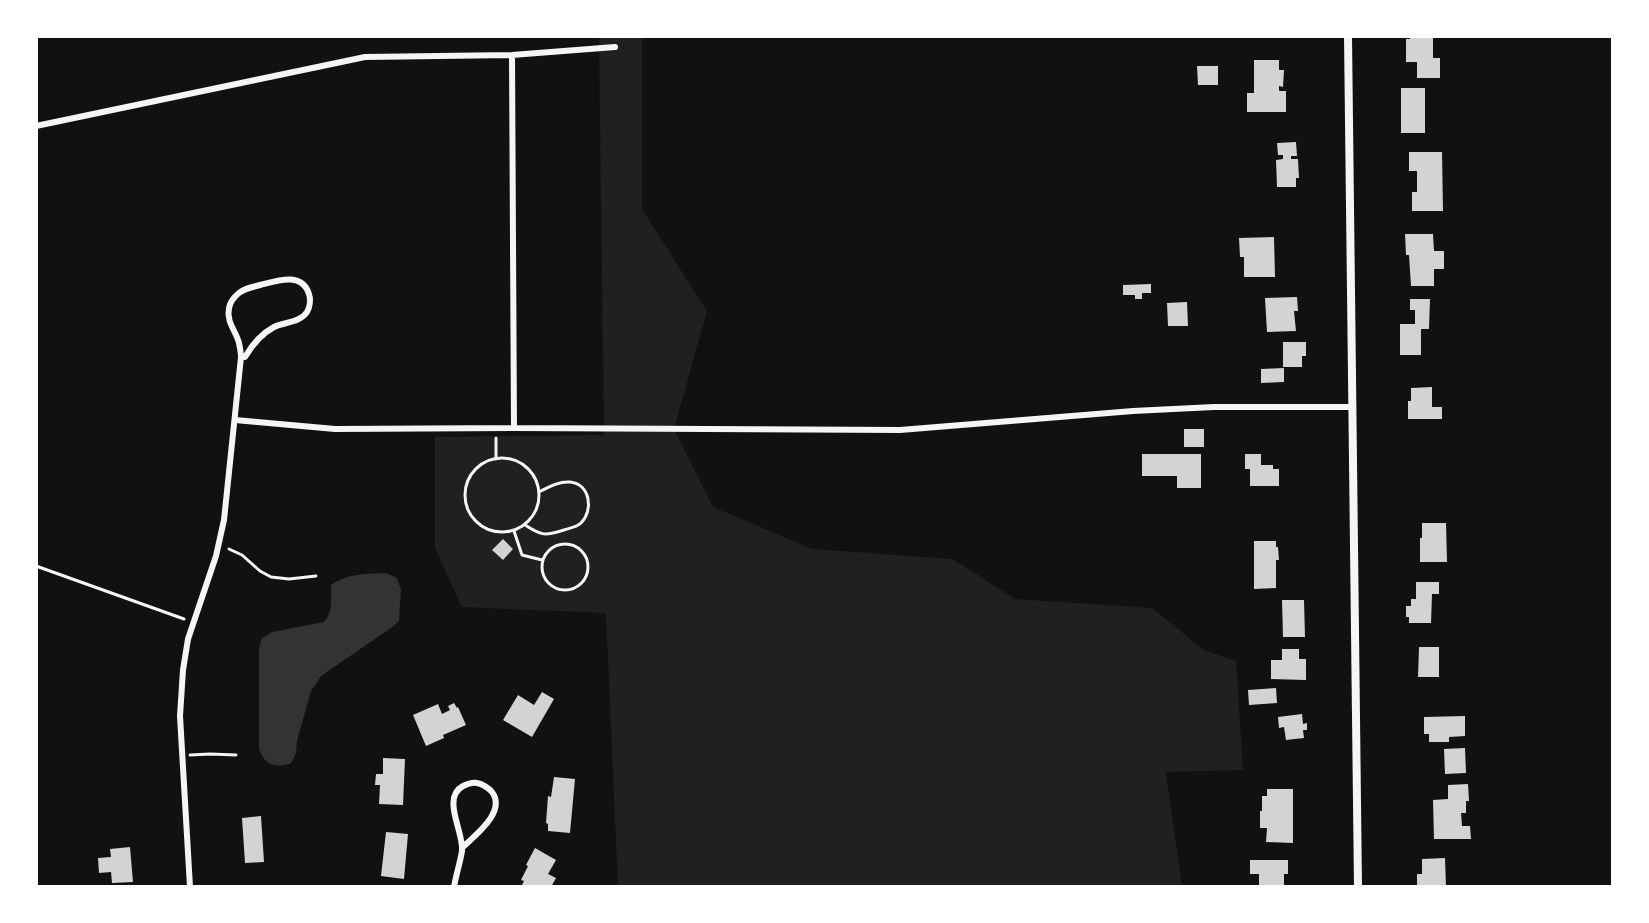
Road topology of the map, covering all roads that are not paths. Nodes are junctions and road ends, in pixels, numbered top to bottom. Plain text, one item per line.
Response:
1 (1348, 36) edge
2 (615, 47) dead end
3 (512, 56) junction
4 (36, 126) edge
5 (242, 357) junction
6 (1353, 407) junction
7 (235, 420) junction
8 (514, 428) junction
9 (462, 848) junction
10 (190, 887) edge
11 (454, 887) edge
12 (1358, 887) edge

1 - 6 street
2 - 3 street
3 - 4 street
3 - 8 street
5 - 5 street
5 - 7 street
6 - 8 street
6 - 12 street
7 - 8 street
7 - 10 street
9 - 9 street
9 - 11 street

